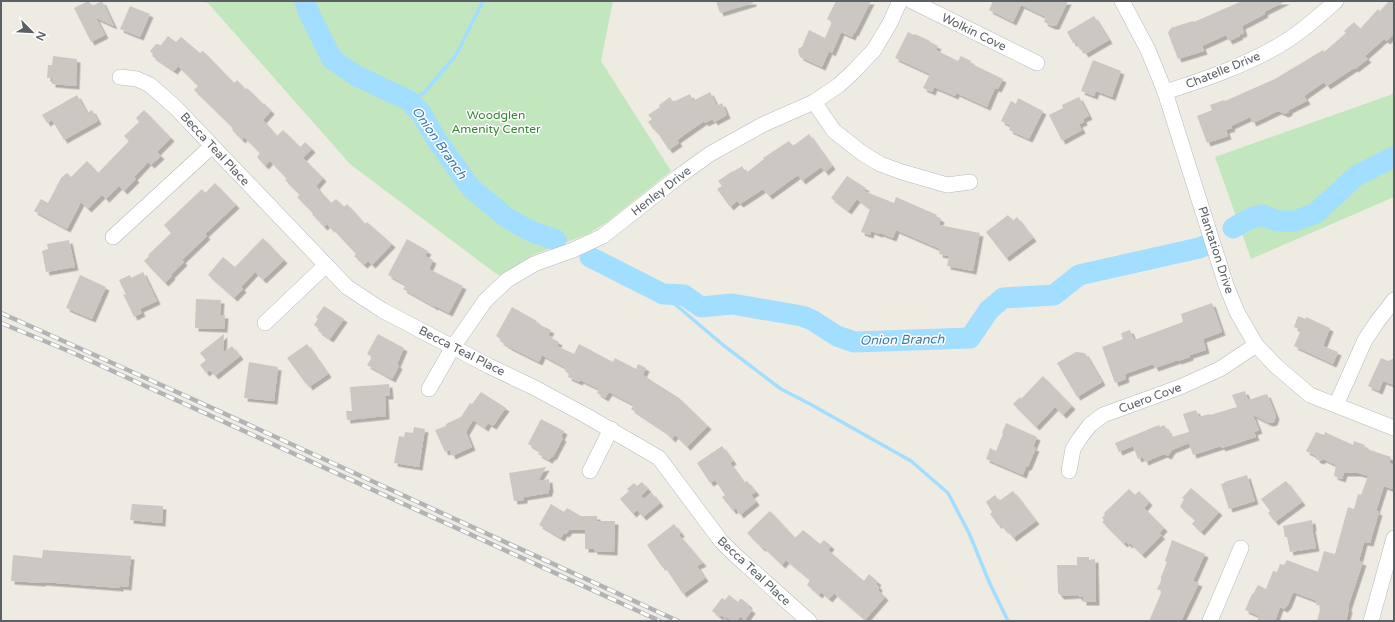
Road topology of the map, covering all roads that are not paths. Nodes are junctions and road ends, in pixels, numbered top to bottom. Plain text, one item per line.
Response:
1 (900, 1) edge
2 (912, 1) edge
3 (1122, 1) edge
4 (1336, 1) edge
5 (1037, 63) dead end
6 (120, 77) dead end
7 (1165, 92) junction
8 (814, 102) junction
9 (212, 146) junction
10 (970, 182) dead end
11 (113, 237) dead end
12 (325, 266) junction
13 (1394, 300) edge
14 (265, 324) dead end
15 (1256, 345) junction
16 (454, 347) junction
17 (429, 389) dead end
18 (1336, 405) junction
19 (1394, 428) edge
20 (611, 430) junction
21 (590, 471) dead end
22 (1068, 471) dead end
23 (1394, 538) edge
24 (1241, 548) dead end
25 (809, 621) edge
26 (1210, 621) edge
27 (1371, 621) edge

1 - 8 street, Henley Drive
2 - 5 street, Wolkin Cove
3 - 7 street, Plantation Drive
4 - 7 street, Chatelle Drive
6 - 9 street, Becca Teal Place
7 - 15 street, Plantation Drive
8 - 10 street
8 - 16 street, Henley Drive
9 - 11 street
9 - 12 street, Becca Teal Place
12 - 14 street
12 - 16 street, Becca Teal Place
13 - 18 street
15 - 18 street, Plantation Drive
15 - 22 street, Cuero Cove
16 - 17 street, Henley Drive
16 - 20 street, Becca Teal Place
18 - 19 street, Plantation Drive
20 - 21 street
20 - 25 street, Becca Teal Place
23 - 27 street
24 - 26 street

